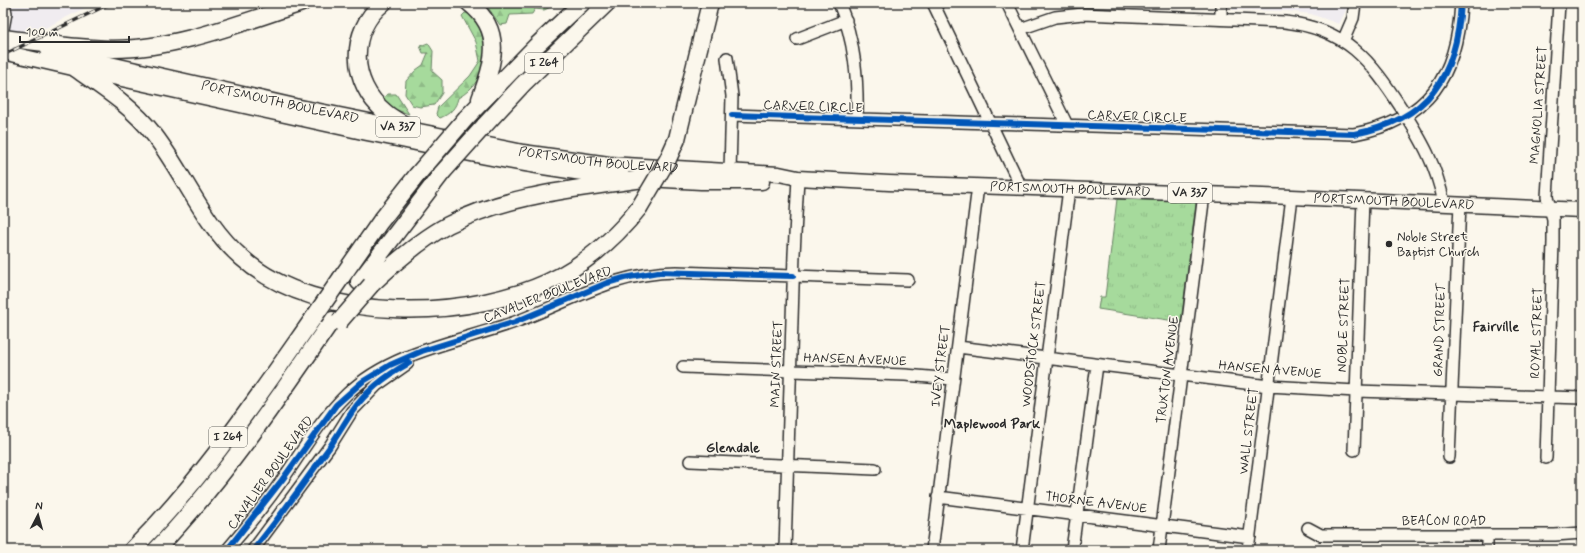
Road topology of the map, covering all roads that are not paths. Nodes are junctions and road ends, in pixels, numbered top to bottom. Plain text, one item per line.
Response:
1 (4, 3) edge
2 (302, 3) edge
3 (383, 3) edge
4 (468, 3) edge
5 (582, 3) edge
6 (607, 3) edge
7 (710, 3) edge
8 (839, 3) edge
9 (933, 3) edge
10 (1007, 3) edge
11 (1112, 3) edge
12 (1221, 3) edge
13 (1355, 3) edge
14 (1461, 3) edge
15 (1559, 3) edge
16 (1111, 15) junction
17 (1221, 19) junction
18 (846, 20) junction
19 (3, 29) edge
20 (1020, 30) junction
21 (3, 38) edge
22 (797, 39) dead end
23 (1343, 41) junction
24 (3, 52) edge
25 (727, 58) dead end
26 (76, 69) junction
27 (478, 104) junction
28 (732, 115) junction
29 (1406, 116) junction
30 (857, 119) junction
31 (990, 123) junction
32 (1066, 125) junction
33 (416, 131) junction
34 (730, 172) junction
35 (798, 178) junction
36 (642, 179) junction
37 (978, 186) junction
38 (1021, 187) junction
39 (1069, 189) junction
40 (1204, 194) junction
41 (1292, 197) junction
42 (1363, 200) junction
43 (1444, 203) junction
44 (1460, 204) junction
45 (1550, 208) junction
46 (1582, 210) edge
47 (793, 276) junction
48 (908, 280) dead end
49 (365, 283) junction
50 (456, 340) junction
51 (958, 347) junction
52 (1046, 359) junction
53 (1097, 365) junction
54 (683, 367) dead end
55 (790, 371) junction
56 (1181, 376) junction
57 (953, 380) junction
58 (1269, 386) junction
59 (1356, 391) junction
60 (1452, 393) junction
61 (1549, 396) junction
62 (1582, 398) edge
63 (326, 417) junction
64 (343, 427) junction
65 (1354, 450) dead end
66 (1449, 457) dead end
67 (1546, 458) dead end
68 (690, 460) dead end
69 (788, 466) junction
70 (875, 469) dead end
71 (938, 497) junction
72 (1028, 508) junction
73 (1077, 514) junction
74 (1162, 526) junction
75 (1308, 528) dead end
76 (1582, 533) edge
77 (1487, 535) junction
78 (1250, 537) junction
79 (132, 550) edge
80 (156, 550) edge
81 (227, 550) edge
82 (253, 550) edge
83 (785, 550) edge
84 (932, 550) edge
85 (1022, 550) edge
86 (1072, 550) edge
87 (1159, 550) edge
88 (1248, 550) edge
89 (1487, 550) edge

1 - 19 street
2 - 21 highway
3 - 33 highway
4 - 27 highway
5 - 27 highway, I 264
6 - 49 highway, I 264, bridge
7 - 26 highway, bridge
8 - 18 street
9 - 31 street
10 - 20 street
11 - 16 street
12 - 17 street
13 - 23 street
14 - 29 street, CARVER CIRCLE
15 - 45 street, MAGNOLIA STREET
16 - 17 street
16 - 20 street
17 - 23 street
18 - 22 street
18 - 30 street
20 - 32 street
21 - 33 main road, PORTSMOUTH BOULEVARD / VA 337
23 - 29 street
24 - 26 main road, PORTSMOUTH BOULEVARD
25 - 28 street
26 - 36 main road, PORTSMOUTH BOULEVARD / VA 337
27 - 79 highway, I 264, bridge
28 - 30 street, CARVER CIRCLE
28 - 34 street
29 - 32 street, CARVER CIRCLE
29 - 43 street
30 - 31 street, CARVER CIRCLE
31 - 32 street, CARVER CIRCLE
31 - 38 street
33 - 34 main road, PORTSMOUTH BOULEVARD / VA 337
34 - 35 main road, PORTSMOUTH BOULEVARD / VA 337
35 - 36 main road, PORTSMOUTH BOULEVARD / VA 337
35 - 37 main road, PORTSMOUTH BOULEVARD / VA 337
35 - 47 street, MAIN STREET
36 - 49 highway
37 - 38 main road, PORTSMOUTH BOULEVARD / VA 337
37 - 51 street, IVEY STREET
38 - 39 main road, PORTSMOUTH BOULEVARD / VA 337
39 - 40 main road, PORTSMOUTH BOULEVARD / VA 337
39 - 52 street, WOODSTOCK STREET
40 - 41 main road, PORTSMOUTH BOULEVARD / VA 337
40 - 56 street, TRUXTON AVENUE
41 - 42 main road, PORTSMOUTH BOULEVARD / VA 337
41 - 58 street, WALL STREET
42 - 43 main road, PORTSMOUTH BOULEVARD / VA 337
42 - 59 street, NOBLE STREET
43 - 44 main road, PORTSMOUTH BOULEVARD / VA 337
44 - 45 main road, PORTSMOUTH BOULEVARD / VA 337
44 - 60 street, GRAND STREET
45 - 46 main road, PORTSMOUTH BOULEVARD / VA 337
45 - 61 street, ROYAL STREET
47 - 48 street, CAVALIER BOULEVARD
47 - 50 street, CAVALIER BOULEVARD
47 - 55 street, MAIN STREET
49 - 80 highway, I 264
50 - 63 street, CAVALIER BOULEVARD
50 - 64 street, CAVALIER BOULEVARD
51 - 52 street, HANSEN AVENUE
51 - 57 street, IVEY STREET
52 - 53 street, HANSEN AVENUE
52 - 72 street, WOODSTOCK STREET
53 - 56 street, HANSEN AVENUE
53 - 73 street
54 - 55 street, HANSEN AVENUE
55 - 57 street, HANSEN AVENUE
55 - 69 street, MAIN STREET
56 - 58 street, HANSEN AVENUE
56 - 74 street, TRUXTON AVENUE
57 - 71 street, IVEY STREET
58 - 59 street, HANSEN AVENUE
58 - 78 street, WALL STREET
59 - 60 street, HANSEN AVENUE
59 - 65 street, NOBLE STREET
60 - 61 street, HANSEN AVENUE
60 - 66 street, GRAND STREET
61 - 62 street, HANSEN AVENUE
61 - 67 street, ROYAL STREET
63 - 64 street
63 - 81 street, CAVALIER BOULEVARD
64 - 82 street, CAVALIER BOULEVARD
68 - 69 street
69 - 70 street
69 - 83 street, MAIN STREET
71 - 72 street, THORNE AVENUE
71 - 84 street, IVEY STREET
72 - 73 street, THORNE AVENUE
72 - 85 street, WOODSTOCK STREET
73 - 74 street, THORNE AVENUE
73 - 86 street
74 - 78 street, THORNE AVENUE
74 - 87 street, TRUXTON AVENUE
75 - 77 street, BEACON ROAD
76 - 77 street, BEACON ROAD
77 - 89 street
78 - 88 street, WALL STREET

